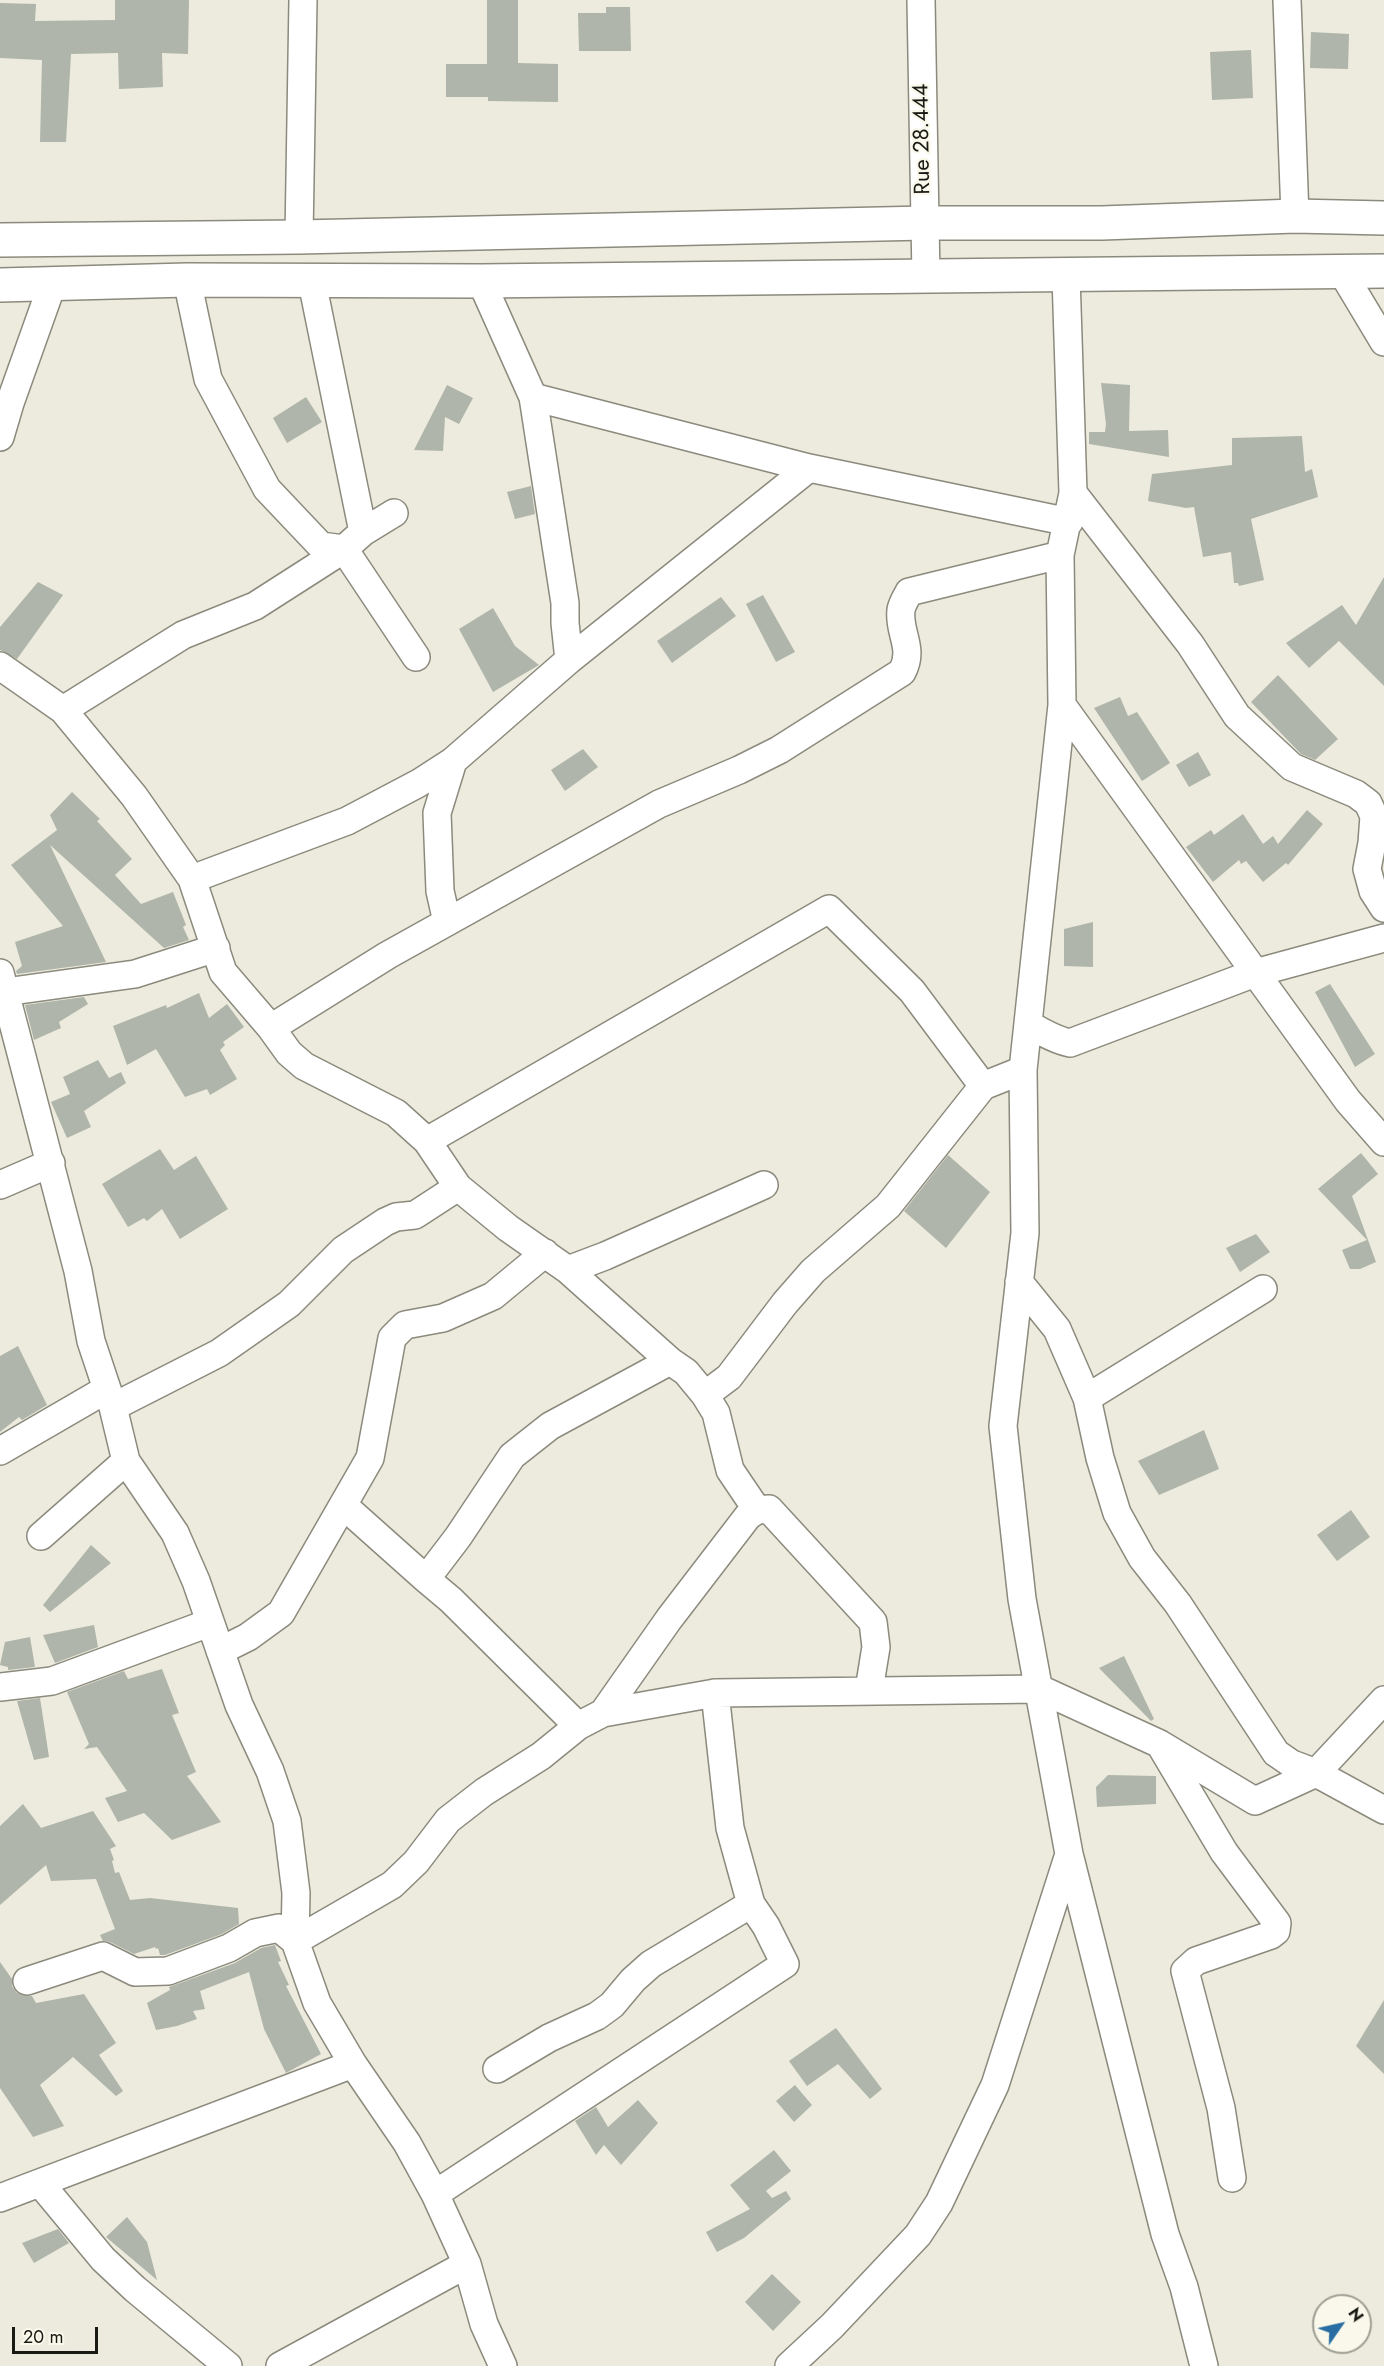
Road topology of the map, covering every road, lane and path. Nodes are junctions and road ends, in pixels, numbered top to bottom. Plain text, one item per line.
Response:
1 (303, 0) edge
2 (921, 0) edge
3 (1287, 0) edge
4 (1295, 216) junction
5 (1384, 218) edge
6 (925, 223) junction
7 (299, 237) junction
8 (0, 240) edge
9 (1384, 271) edge
10 (1342, 272) junction
11 (1066, 276) junction
12 (926, 277) junction
13 (187, 280) junction
14 (481, 281) junction
15 (312, 282) junction
16 (0, 285) edge
17 (52, 285) junction
18 (1384, 342) edge
19 (532, 397) junction
20 (5, 407) edge
21 (0, 438) edge
22 (809, 468) junction
23 (1073, 493) junction
24 (394, 513) dead end
25 (1069, 522) junction
26 (354, 541) junction
27 (1060, 555) junction
28 (416, 657) dead end
29 (569, 660) junction
30 (0, 666) edge
31 (1062, 705) junction
32 (63, 710) junction
33 (453, 761) junction
34 (192, 879) junction
35 (1384, 908) edge
36 (447, 922) junction
37 (1384, 938) edge
38 (216, 948) junction
39 (1255, 973) junction
40 (2, 982) edge
41 (1028, 1025) junction
42 (271, 1028) junction
43 (1023, 1070) junction
44 (983, 1086) junction
45 (427, 1141) junction
46 (1384, 1142) edge
47 (51, 1163) junction
48 (0, 1185) edge
49 (764, 1185) dead end
50 (458, 1187) junction
51 (545, 1253) junction
52 (568, 1270) junction
53 (1019, 1282) junction
54 (1263, 1289) dead end
55 (670, 1361) junction
56 (705, 1395) junction
57 (110, 1398) junction
58 (1087, 1398) junction
59 (0, 1451) edge
60 (126, 1461) junction
61 (343, 1504) junction
62 (757, 1510) junction
63 (41, 1536) dead end
64 (426, 1579) junction
65 (209, 1623) junction
66 (220, 1652) junction
67 (0, 1687) edge
68 (1040, 1689) junction
69 (868, 1690) junction
70 (716, 1693) junction
71 (1384, 1700) edge
72 (603, 1713) junction
73 (578, 1726) junction
74 (1160, 1744) junction
75 (1316, 1773) junction
76 (1384, 1810) edge
77 (1069, 1854) junction
78 (751, 1904) junction
79 (296, 1941) junction
80 (27, 1981) dead end
81 (353, 2064) junction
82 (497, 2069) dead end
83 (1232, 2178) dead end
84 (40, 2183) junction
85 (435, 2194) junction
86 (0, 2198) edge
87 (467, 2264) junction
88 (228, 2366) edge
89 (280, 2366) edge
90 (503, 2366) edge
91 (789, 2366) edge
92 (1204, 2366) edge

1 - 7 street
2 - 6 street, Rue 28.444
3 - 4 street
4 - 5 main road
4 - 6 main road
6 - 7 main road
6 - 12 street, Rue 28.444
7 - 8 main road
9 - 10 main road
10 - 11 main road
10 - 18 street
11 - 12 main road
11 - 23 street
12 - 14 main road
13 - 15 main road
13 - 17 main road
13 - 26 street
14 - 15 main road
14 - 19 street
15 - 26 street
16 - 17 main road
17 - 20 street
19 - 22 street
19 - 29 street
20 - 21 street
22 - 25 street
22 - 29 street
23 - 25 street
23 - 35 street
24 - 26 street
25 - 27 street
26 - 28 street
26 - 32 street
27 - 31 street
27 - 36 street
29 - 33 street
30 - 32 street
31 - 39 street
31 - 41 street
32 - 34 street
33 - 34 street
33 - 36 street
34 - 38 street
36 - 42 street
37 - 39 street
38 - 40 street
38 - 42 street
39 - 41 street
39 - 46 street
40 - 47 street
41 - 43 street
42 - 45 street
43 - 44 street
43 - 53 street
44 - 45 street
44 - 56 street
45 - 50 street
47 - 48 street
47 - 57 street
49 - 52 street
50 - 51 street
50 - 57 street
51 - 52 street
51 - 61 street
52 - 55 street
53 - 58 street
53 - 68 street
54 - 58 street
55 - 56 street
55 - 64 street
56 - 62 street
57 - 59 street
57 - 60 street
58 - 75 street
60 - 63 street
60 - 65 street
61 - 64 street
61 - 66 street
62 - 69 street
62 - 72 street
64 - 73 street
65 - 66 street
65 - 67 street
66 - 79 street
68 - 69 street
68 - 74 street
68 - 77 street
69 - 70 street
70 - 72 street
70 - 78 street
71 - 75 street
72 - 73 street
73 - 79 street
74 - 75 street
74 - 83 street
75 - 76 street
77 - 91 street
77 - 92 street
78 - 82 street
78 - 85 street
79 - 80 street
79 - 81 street
81 - 84 street
81 - 85 street
84 - 86 street
84 - 88 street
85 - 87 street
87 - 89 street
87 - 90 street

